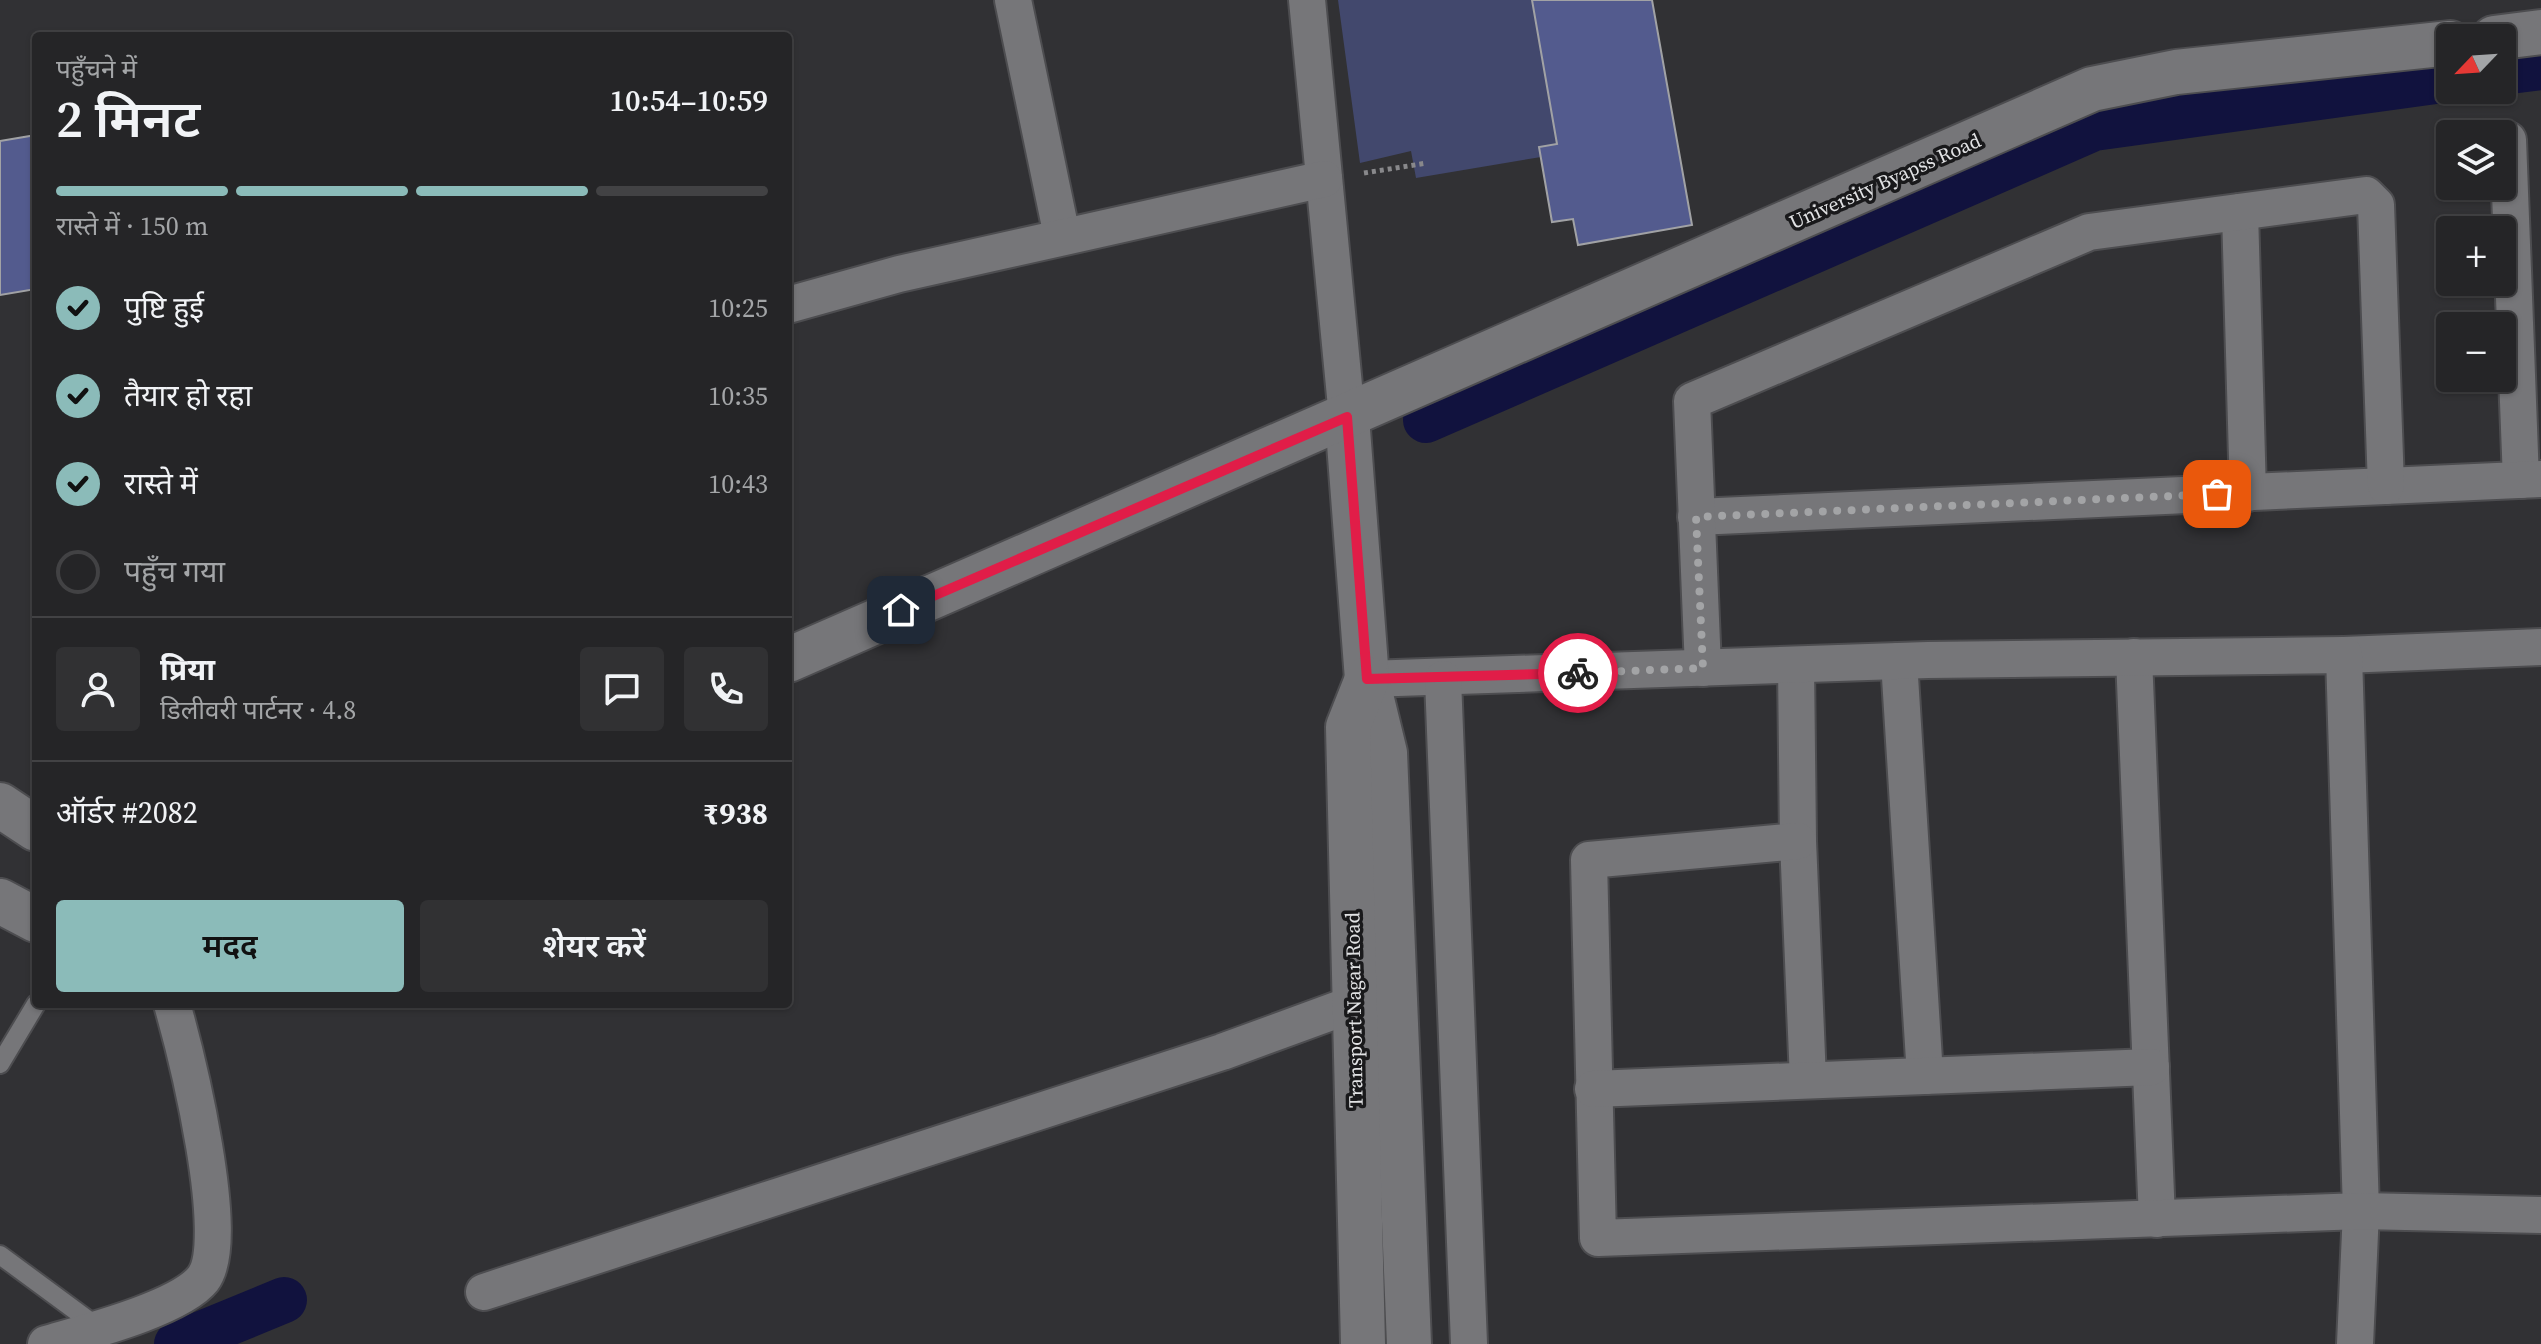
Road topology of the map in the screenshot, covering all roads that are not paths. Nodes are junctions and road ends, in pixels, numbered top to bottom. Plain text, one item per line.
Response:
1 (1013, 0) edge
2 (1307, 0) edge
3 (2541, 32) edge
4 (2516, 35) edge
5 (2436, 44) edge
6 (1324, 179) junction
7 (2512, 200) edge
8 (2240, 212) junction
9 (1062, 236) junction
10 (792, 304) edge
11 (1347, 417) junction
12 (2531, 480) edge
13 (2386, 486) junction
14 (2248, 493) junction
15 (1696, 517) junction
16 (2541, 647) edge
17 (2344, 655) junction
18 (2134, 657) junction
19 (792, 658) edge
20 (1899, 661) junction
21 (1796, 665) junction
22 (1703, 668) junction
23 (1367, 679) junction
24 (1443, 679) junction
25 (0, 805) edge
26 (32, 826) edge
27 (1798, 841) junction
28 (0, 901) edge
29 (32, 918) edge
30 (1353, 1004) junction
31 (34, 1008) edge
32 (173, 1008) edge
33 (1, 1060) edge
34 (2151, 1067) junction
35 (1925, 1076) junction
36 (1808, 1080) junction
37 (1593, 1089) junction
38 (2361, 1211) junction
39 (2541, 1215) edge
40 (2157, 1219) junction
41 (0, 1255) edge
42 (484, 1292) dead end
43 (99, 1328) junction
44 (46, 1344) edge
45 (1363, 1344) edge
46 (1409, 1344) edge
47 (1469, 1344) edge
48 (2355, 1344) edge

1 - 9 street
2 - 6 street
3 - 4 main road
5 - 11 main road, University Byapss Road
6 - 9 street
6 - 11 street
7 - 12 street
8 - 13 street
8 - 14 street
8 - 15 street
9 - 10 street
11 - 19 main road, University Byapss Road
11 - 23 main road, Transport Nagar Road
12 - 13 street
13 - 14 street
14 - 15 street
15 - 22 street
16 - 17 street
17 - 18 street
17 - 38 street
18 - 20 street
18 - 34 street
20 - 21 street
20 - 35 street
21 - 22 street
21 - 27 street
22 - 24 street
23 - 24 street
23 - 30 main road, Transport Nagar Road
23 - 46 main road, Transport Nagar Road
24 - 47 street
25 - 26 main road
27 - 36 street
27 - 37 street
28 - 29 main road
30 - 42 street
30 - 45 main road, Transport Nagar Road
31 - 33 lane
32 - 43 street
34 - 35 street
34 - 40 street
35 - 36 street
36 - 37 street
37 - 40 street
38 - 39 street
38 - 40 street
38 - 48 street
41 - 43 lane
43 - 44 street

